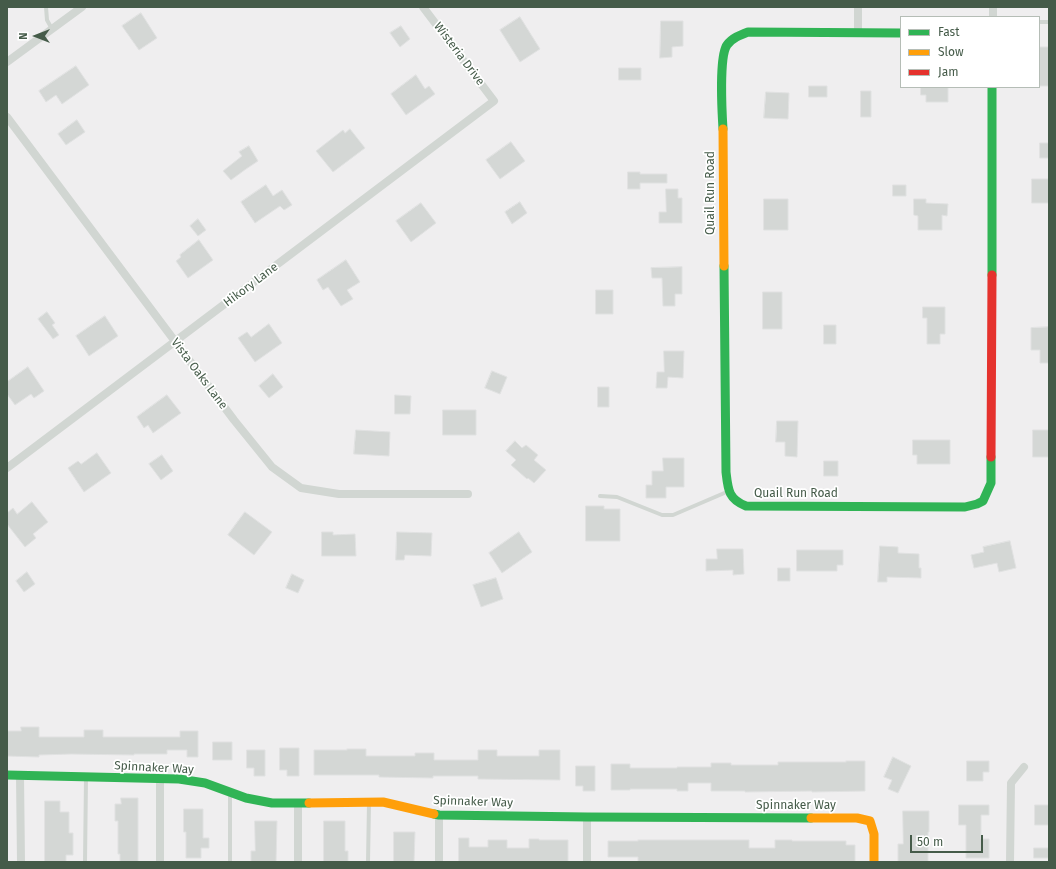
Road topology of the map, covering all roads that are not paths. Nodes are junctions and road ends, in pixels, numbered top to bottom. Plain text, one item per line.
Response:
1 (46, 7) edge
2 (82, 7) edge
3 (423, 7) edge
4 (858, 7) edge
5 (52, 29) junction
6 (858, 33) junction
7 (900, 33) edge
8 (7, 62) edge
9 (992, 88) edge
10 (494, 101) joint
11 (7, 117) edge
12 (175, 342) junction
13 (7, 468) edge
14 (729, 491) junction
15 (468, 494) dead end
16 (600, 496) dead end
17 (1024, 767) dead end
18 (7, 775) edge
19 (20, 776) junction
20 (86, 778) junction
21 (160, 779) junction
22 (230, 792) junction
23 (298, 803) junction
24 (369, 803) junction
25 (439, 816) junction
26 (587, 817) junction
27 (21, 862) edge
28 (85, 862) edge
29 (160, 862) edge
30 (230, 862) edge
31 (298, 862) edge
32 (368, 862) edge
33 (439, 862) edge
34 (587, 862) edge
35 (874, 862) edge
36 (1010, 862) edge

1 - 5 lane
2 - 5 street
3 - 10 street, Wisteria Drive
4 - 6 street
5 - 8 street
6 - 7 street, Quail Run Road
6 - 14 street, Quail Run Road
9 - 14 street, Quail Run Road
10 - 12 street, Hikory Lane
11 - 12 street, Vista Oaks Lane
12 - 13 street, Hikory Lane
12 - 15 street, Vista Oaks Lane
14 - 16 lane
17 - 36 street
18 - 19 street, Spinnaker Way
19 - 20 street, Spinnaker Way
19 - 27 street
20 - 21 street, Spinnaker Way
20 - 28 lane
21 - 22 street, Spinnaker Way
21 - 29 street
22 - 23 street, Spinnaker Way
22 - 30 lane
23 - 24 street, Spinnaker Way
23 - 31 street
24 - 25 street, Spinnaker Way
24 - 32 lane
25 - 26 street, Spinnaker Way
25 - 33 street
26 - 34 street
26 - 35 street, Spinnaker Way

